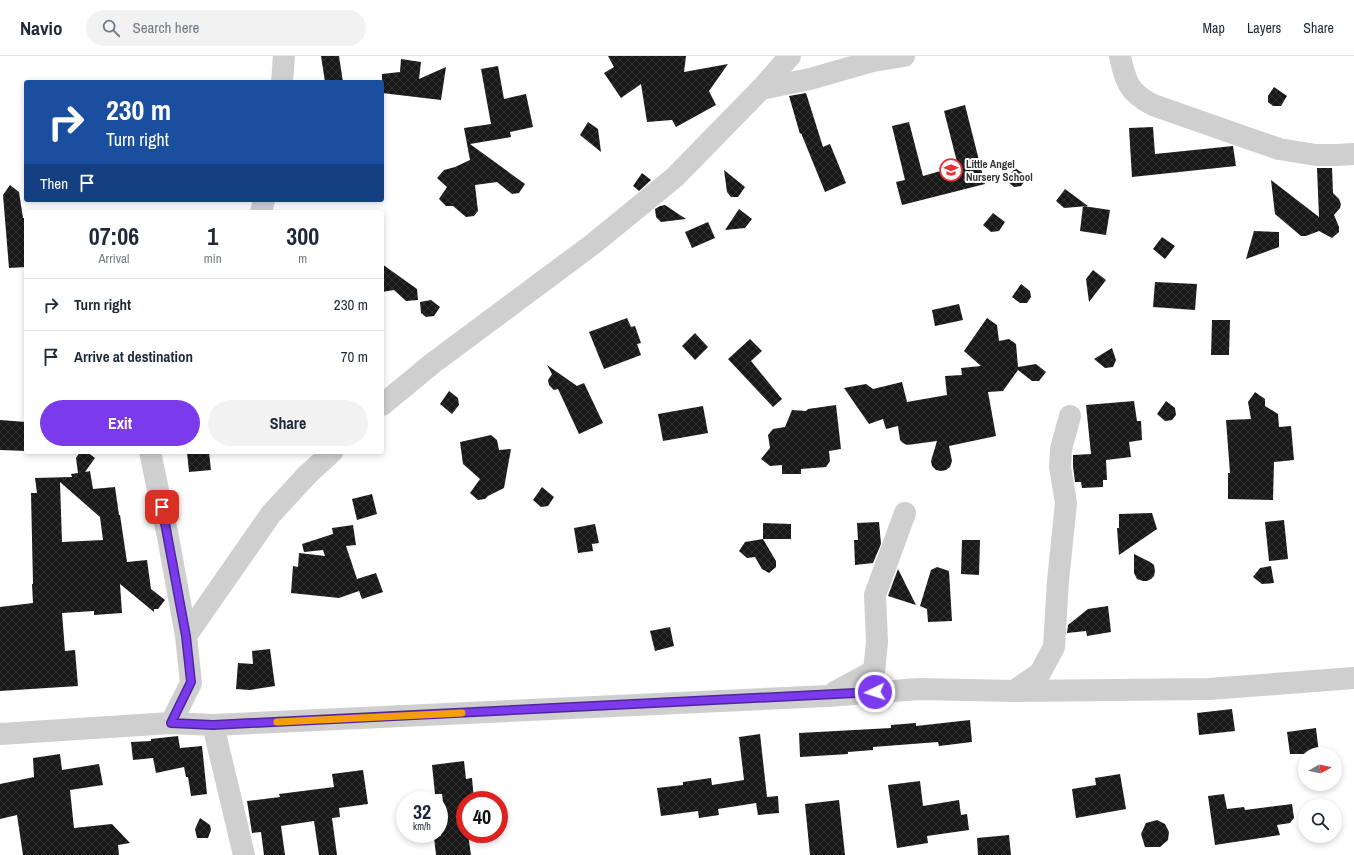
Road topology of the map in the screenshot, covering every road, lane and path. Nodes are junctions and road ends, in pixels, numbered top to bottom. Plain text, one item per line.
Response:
1 (284, 56) edge
2 (790, 56) edge
3 (904, 56) edge
4 (1120, 56) edge
5 (282, 80) edge
6 (761, 89) junction
7 (1353, 154) edge
8 (384, 404) edge
9 (1070, 416) dead end
10 (150, 454) edge
11 (330, 454) edge
12 (905, 513) dead end
13 (186, 636) junction
14 (1354, 678) edge
15 (1014, 691) junction
16 (828, 696) junction
17 (171, 723) junction
18 (213, 725) junction
19 (0, 734) edge
20 (244, 855) edge

1 - 5 street
2 - 6 street
3 - 6 street
4 - 7 street
6 - 8 street
9 - 15 street
10 - 13 street
11 - 13 street
12 - 16 street
13 - 17 street
14 - 15 street
15 - 16 street
16 - 18 street
17 - 18 street
17 - 19 street
18 - 20 street

